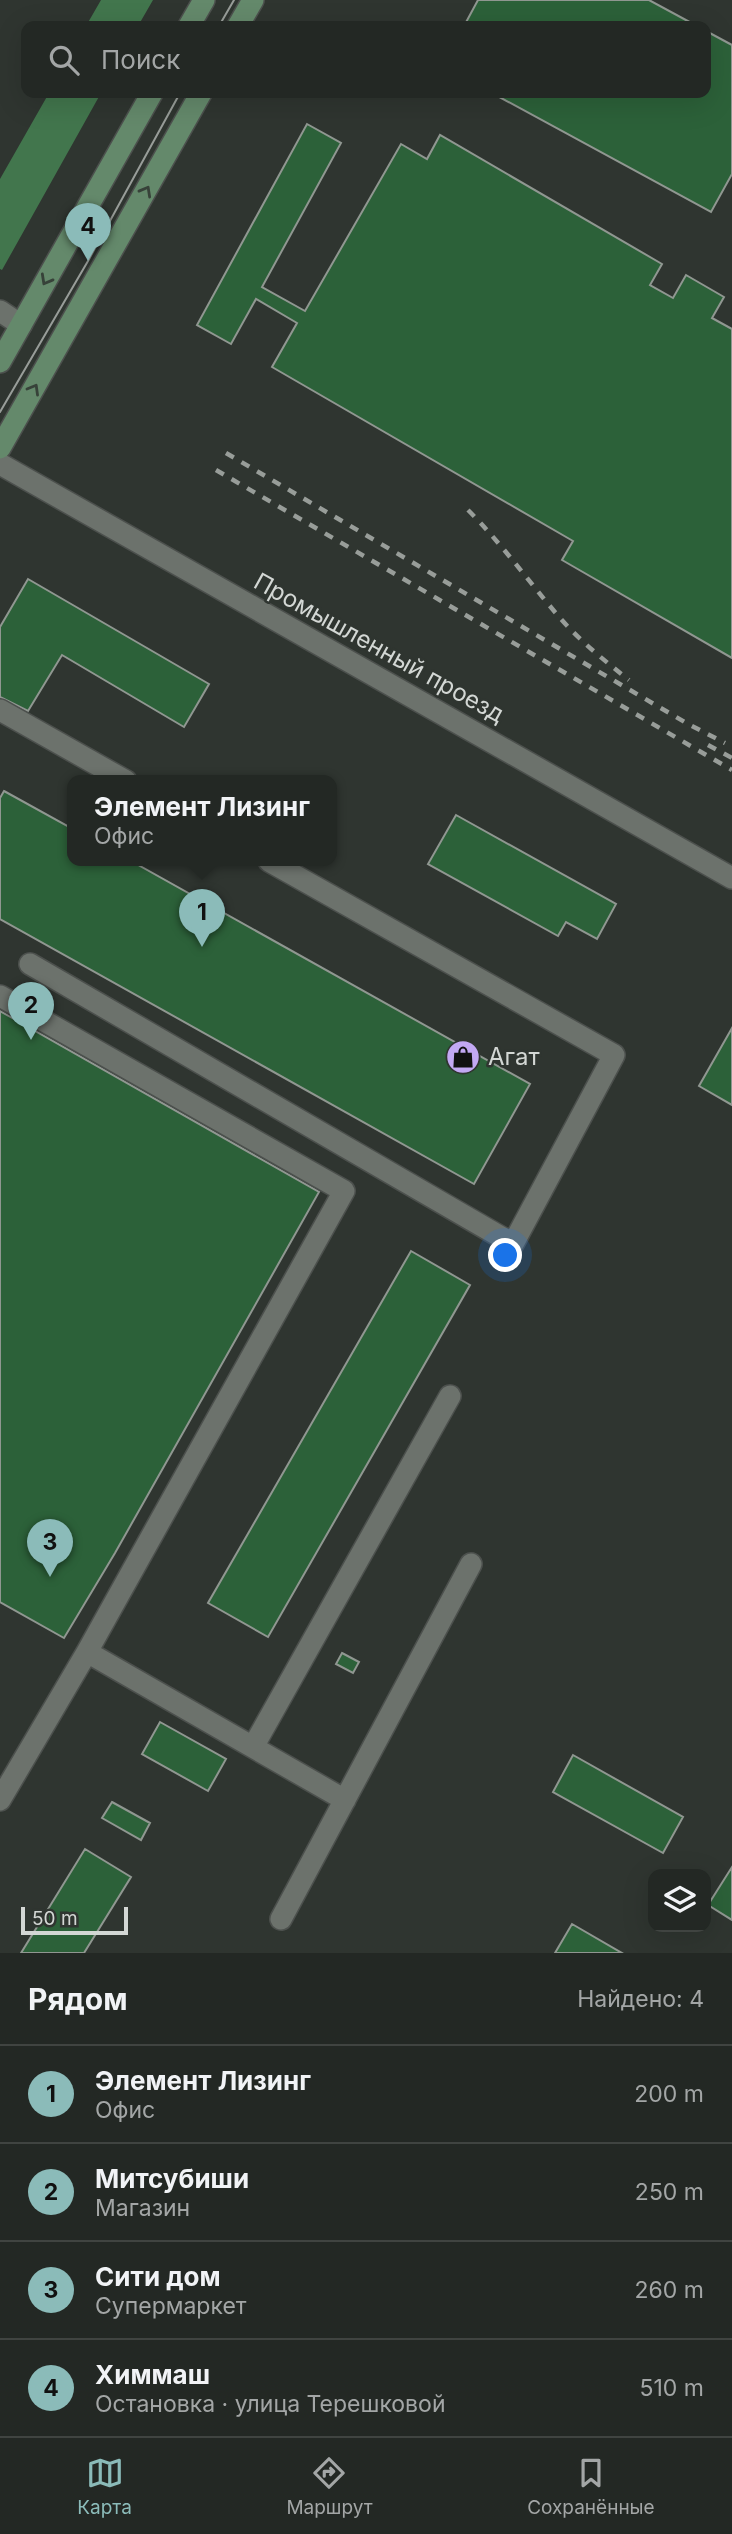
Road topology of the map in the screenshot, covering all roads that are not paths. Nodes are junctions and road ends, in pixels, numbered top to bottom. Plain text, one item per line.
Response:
1 (204, 0) edge
2 (253, 0) edge
3 (192, 21) edge
4 (241, 21) edge
5 (149, 98) edge
6 (198, 98) edge
7 (0, 311) edge
8 (21, 325) junction
9 (0, 362) edge
10 (0, 448) edge
11 (0, 464) edge
12 (0, 710) edge
13 (115, 775) edge
14 (278, 866) edge
15 (732, 878) edge
16 (30, 964) dead end
17 (0, 996) edge
18 (450, 1396) dead end
19 (471, 1564) dead end
20 (86, 1652) junction
21 (253, 1747) junction
22 (0, 1800) edge
23 (345, 1800) junction
24 (281, 1919) dead end

1 - 3 main road
2 - 4 main road
5 -> 8 main road
10 -> 6 main road
7 - 8 lane
8 - 9 main road
11 - 15 lane, Промышленный проезд
12 - 13 lane
14 - 16 lane
17 - 20 lane
18 - 21 lane
19 - 23 lane
20 - 21 lane
20 - 22 lane
21 - 23 lane
23 - 24 lane

